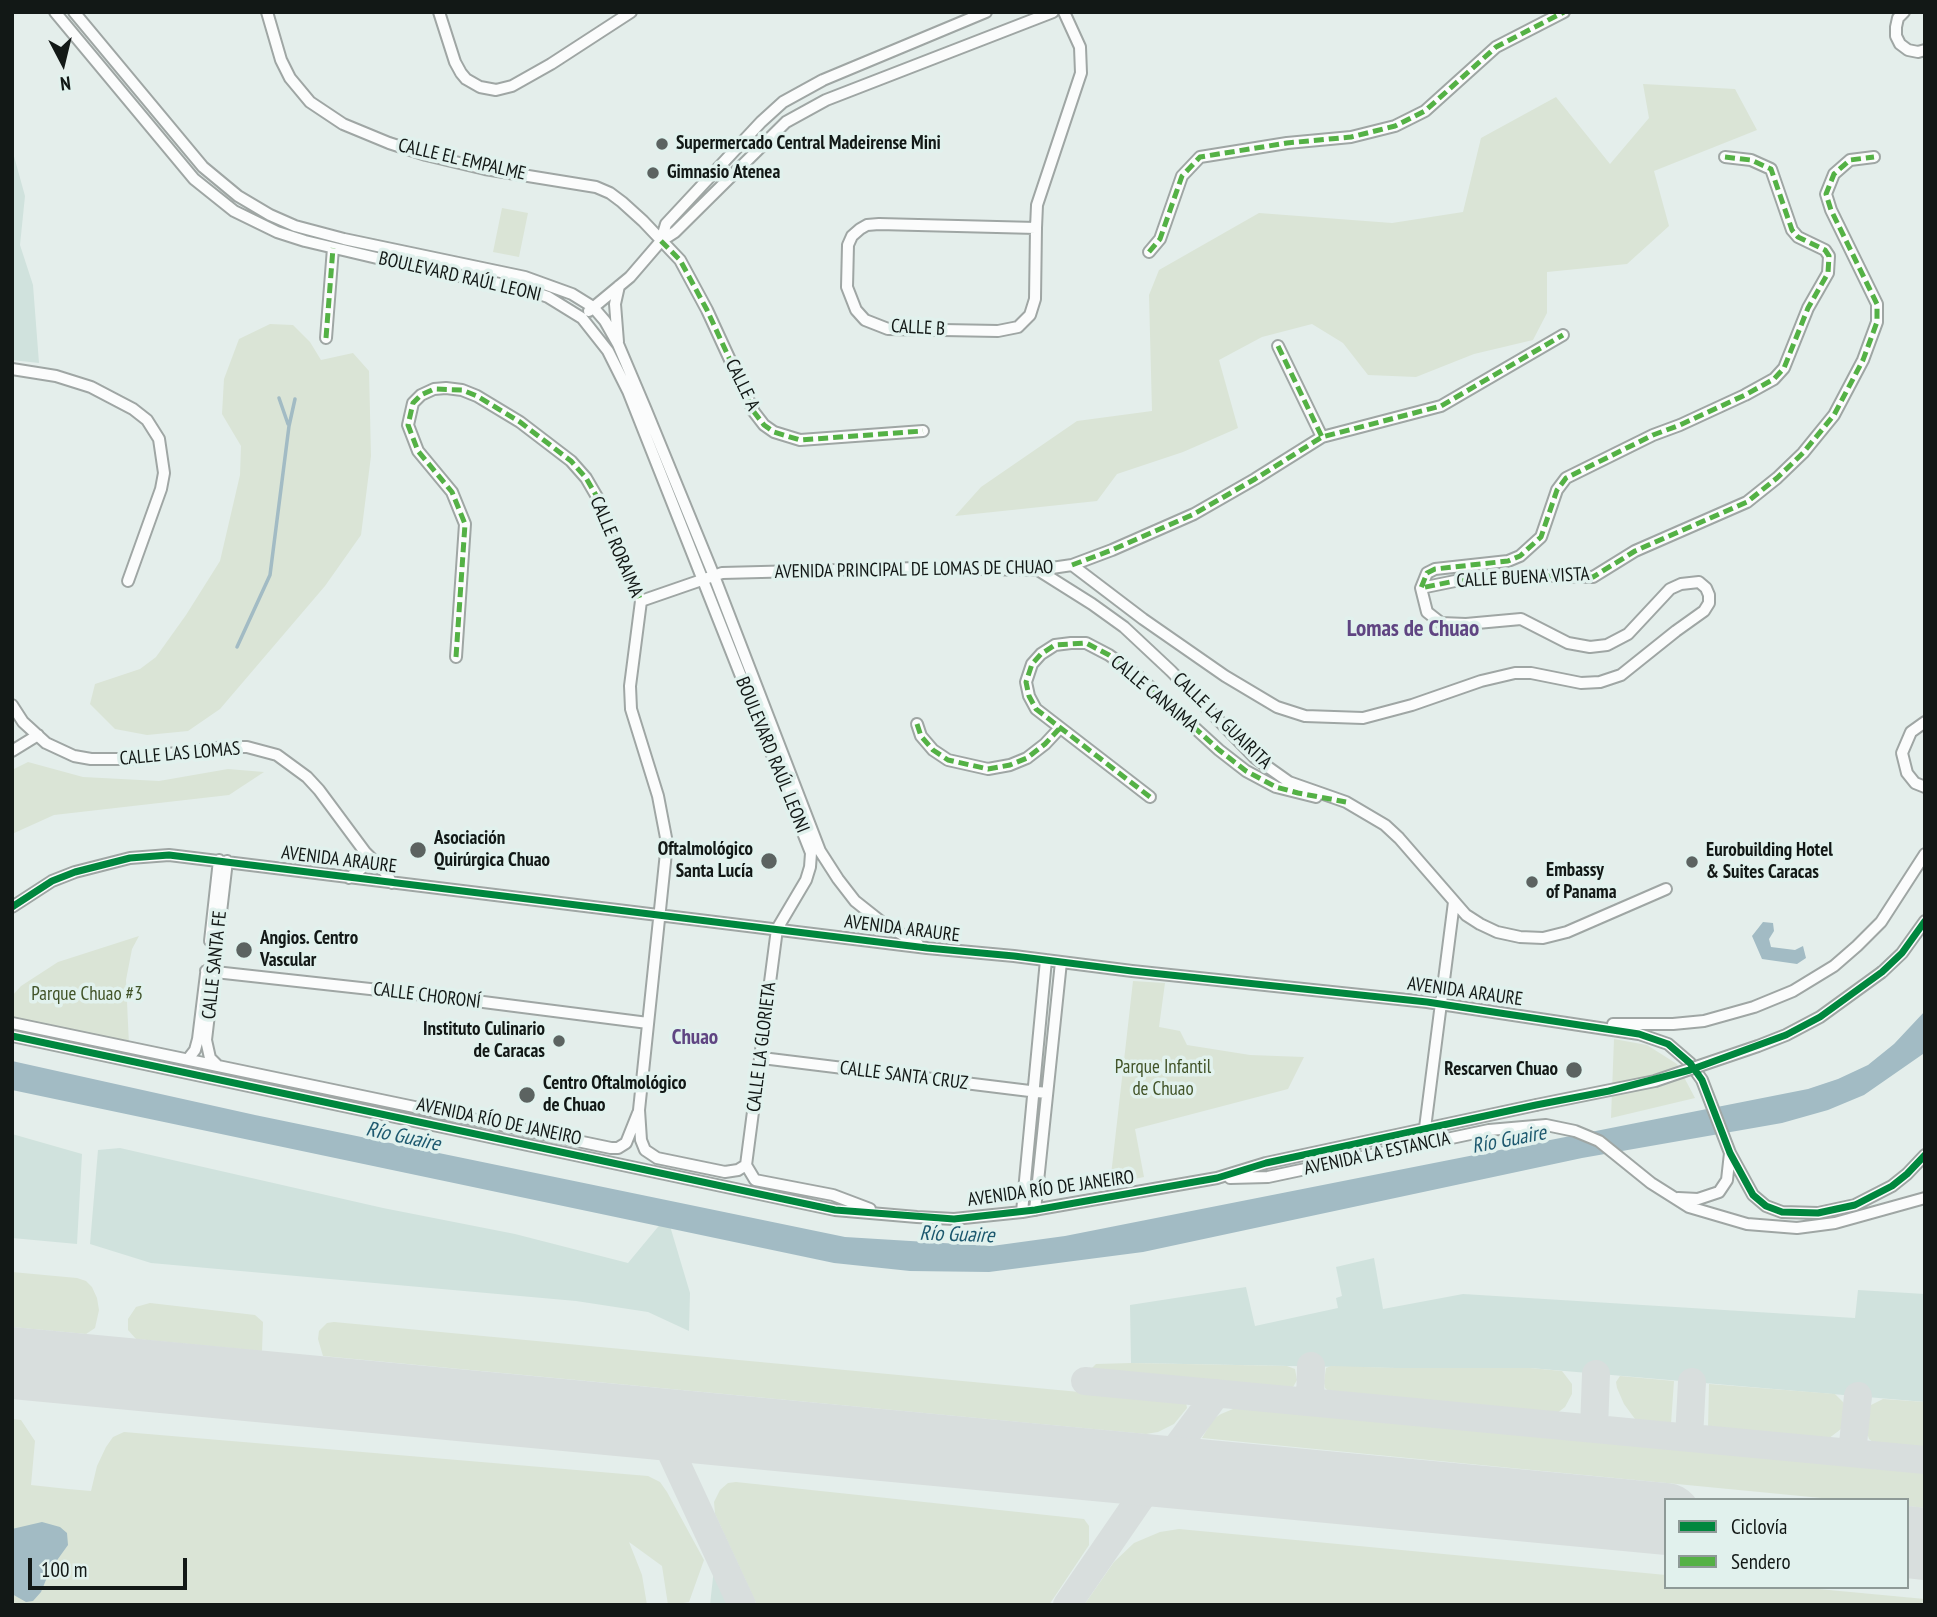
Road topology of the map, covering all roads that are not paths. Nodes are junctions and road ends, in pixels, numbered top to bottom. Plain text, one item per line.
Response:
1 (55, 12) edge
2 (74, 12) edge
3 (267, 12) edge
4 (439, 12) edge
5 (631, 12) edge
6 (986, 12) edge
7 (1053, 12) edge
8 (1064, 12) edge
9 (1563, 12) edge
10 (1904, 12) edge
11 (1925, 50) edge
12 (1725, 157) dead end
13 (1874, 157) dead end
14 (1035, 228) junction
15 (661, 241) junction
16 (333, 248) junction
17 (1149, 252) dead end
18 (619, 286) junction
19 (593, 307) junction
20 (582, 318) junction
21 (1563, 335) dead end
22 (326, 338) dead end
23 (618, 344) junction
24 (1278, 346) dead end
25 (12, 369) edge
26 (923, 431) dead end
27 (1322, 437) junction
28 (1072, 565) junction
29 (1038, 570) junction
30 (708, 578) junction
31 (128, 582) dead end
32 (1421, 588) junction
33 (641, 601) junction
34 (456, 657) dead end
35 (12, 705) edge
36 (1925, 722) edge
37 (917, 724) dead end
38 (1059, 729) junction
39 (37, 735) junction
40 (12, 751) edge
41 (1925, 788) edge
42 (1150, 797) dead end
43 (1346, 802) junction
44 (365, 852) junction
45 (1925, 854) edge
46 (223, 861) junction
47 (349, 878) junction
48 (392, 883) junction
49 (1666, 889) dead end
50 (1454, 902) junction
51 (12, 907) edge
52 (661, 915) junction
53 (1925, 921) edge
54 (777, 929) junction
55 (927, 948) junction
56 (1046, 960) junction
57 (1061, 962) junction
58 (209, 971) junction
59 (1440, 1004) junction
60 (12, 1023) edge
61 (648, 1023) junction
62 (1580, 1024) junction
63 (12, 1036) edge
64 (55, 1045) junction
65 (121, 1047) junction
66 (761, 1058) junction
67 (188, 1059) junction
68 (218, 1066) junction
69 (1040, 1092) junction
70 (639, 1110) junction
71 (495, 1124) junction
72 (1425, 1128) junction
73 (545, 1148) junction
74 (1730, 1153) junction
75 (1925, 1155) edge
76 (746, 1164) junction
77 (1217, 1178) junction
78 (1674, 1198) junction
79 (1925, 1198) edge
80 (1035, 1210) junction
81 (1022, 1212) junction
82 (880, 1213) junction

1 - 16 street, BOULEVARD RAÚL LEONI
2 - 19 street, BOULEVARD RAÚL LEONI
3 - 15 street, CALLE EL EMPALME
4 - 5 street
6 - 15 street
7 - 15 street
8 - 14 street, CALLE B
9 - 17 street
10 - 11 street
12 - 32 street
13 - 32 street, CALLE BUENA VISTA
14 - 14 street, CALLE B
15 - 18 street
15 - 26 street, CALLE A
16 - 20 street, BOULEVARD RAÚL LEONI
16 - 22 street
18 - 19 street
18 - 23 street
19 - 20 street
19 - 23 street, BOULEVARD RAÚL LEONI
20 - 30 street, BOULEVARD RAÚL LEONI
21 - 27 street, AVENIDA PRINCIPAL DE LOMAS DE CHUAO
23 - 30 street, BOULEVARD RAÚL LEONI
24 - 27 street
25 - 31 street
27 - 28 street, AVENIDA PRINCIPAL DE LOMAS DE CHUAO
28 - 29 street, AVENIDA PRINCIPAL DE LOMAS DE CHUAO
28 - 32 street
29 - 30 street, AVENIDA PRINCIPAL DE LOMAS DE CHUAO
29 - 43 street, CALLE LA GUAIRITA
30 - 33 street, AVENIDA PRINCIPAL DE LOMAS DE CHUAO
30 - 54 street, BOULEVARD RAÚL LEONI
30 - 55 street, BOULEVARD RAÚL LEONI
33 - 34 street, CALLE RORAIMA
33 - 52 street, CALLE RORAIMA
35 - 39 street, CALLE LAS LOMAS
36 - 41 street
37 - 38 street
38 - 42 street, CALLE CANAIMA
38 - 43 street, CALLE CANAIMA
39 - 40 street
39 - 44 street, CALLE LAS LOMAS
43 - 50 street, CALLE LA GUAIRITA
44 - 47 street
44 - 48 street, CALLE LAS LOMAS
45 - 62 street
46 - 47 street, AVENIDA ARAURE
46 - 51 street, AVENIDA ARAURE
46 - 58 street, CALLE SANTA FE
47 - 48 street, AVENIDA ARAURE
48 - 52 street, AVENIDA ARAURE
49 - 50 street, CALLE LA GUAIRITA
50 - 59 street
52 - 54 street, AVENIDA ARAURE
52 - 61 street, CALLE RORAIMA
53 - 72 street, AVENIDA RÍO DE JANEIRO, bridge
54 - 55 street, AVENIDA ARAURE
54 - 66 street, CALLE LA GLORIETA
55 - 56 street, AVENIDA ARAURE
56 - 57 street, AVENIDA ARAURE
56 - 69 street
57 - 59 street, AVENIDA ARAURE
57 - 69 street
58 - 61 street, CALLE CHORONÍ
58 - 67 street, CALLE SANTA FE
58 - 68 street, CALLE SANTA FE
59 - 62 street, AVENIDA ARAURE
59 - 72 street
60 - 65 street, AVENIDA RÍO DE JANEIRO
61 - 70 street, CALLE RORAIMA
62 - 74 street, AVENIDA ARAURE
63 - 64 street, AVENIDA RÍO DE JANEIRO
64 - 65 street
64 - 73 street, AVENIDA RÍO DE JANEIRO
65 - 67 street, AVENIDA RÍO DE JANEIRO
66 - 69 street, CALLE SANTA CRUZ
66 - 76 street, CALLE LA GLORIETA
67 - 68 street, AVENIDA RÍO DE JANEIRO
68 - 71 street, AVENIDA RÍO DE JANEIRO
69 - 80 street
69 - 81 street
70 - 71 street, AVENIDA RÍO DE JANEIRO
70 - 76 street, CALLE RORAIMA
71 - 73 street
72 - 77 street, AVENIDA RÍO DE JANEIRO
73 - 82 street, AVENIDA RÍO DE JANEIRO
74 - 75 street
74 - 78 street
76 - 82 street, AVENIDA RÍO DE JANEIRO
77 - 78 street, AVENIDA LA ESTANCIA
77 - 80 street, AVENIDA RÍO DE JANEIRO
78 - 79 street, AVENIDA LA ESTANCIA
80 - 81 street, AVENIDA RÍO DE JANEIRO
81 - 82 street, AVENIDA RÍO DE JANEIRO

